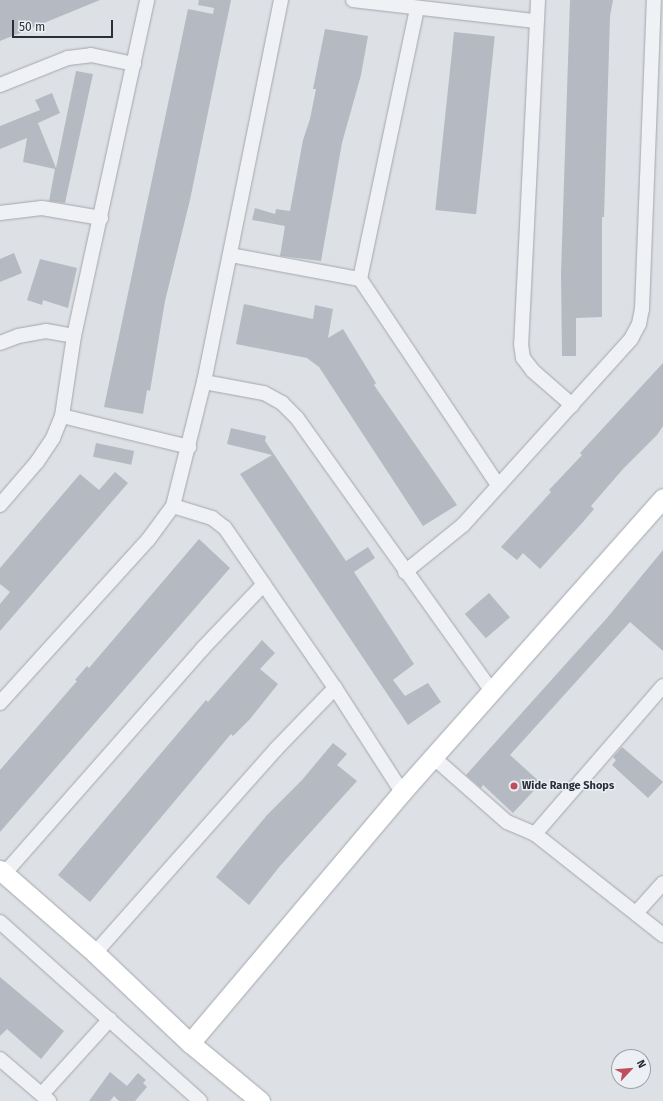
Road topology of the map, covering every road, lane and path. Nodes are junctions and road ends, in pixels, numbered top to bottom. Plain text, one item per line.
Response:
1 (146, 0) edge
2 (281, 0) edge
3 (353, 0) edge
4 (538, 0) edge
5 (654, 0) edge
6 (416, 8) junction
7 (536, 21) junction
8 (134, 64) junction
9 (0, 85) edge
10 (656, 96) edge
11 (0, 213) edge
12 (101, 218) junction
13 (230, 255) junction
14 (360, 279) junction
15 (74, 336) junction
16 (0, 343) edge
17 (204, 382) junction
18 (572, 405) junction
19 (62, 416) junction
20 (189, 447) junction
21 (498, 485) junction
22 (663, 498) edge
23 (0, 505) edge
24 (173, 506) junction
25 (405, 572) junction
26 (264, 584) junction
27 (663, 686) edge
28 (335, 688) junction
29 (492, 691) junction
30 (2, 698) edge
31 (433, 757) junction
32 (402, 792) junction
33 (535, 834) junction
34 (2, 872) edge
35 (663, 883) edge
36 (637, 912) junction
37 (0, 922) edge
38 (663, 935) edge
39 (95, 953) junction
40 (110, 1019) junction
41 (190, 1043) junction
42 (0, 1060) edge
43 (46, 1097) edge
44 (200, 1101) edge
45 (260, 1101) edge

1 - 8 street
2 - 13 street
3 - 6 street
4 - 7 street
5 - 10 street
6 - 7 street
6 - 14 street
7 - 18 street
8 - 9 street
8 - 12 street
10 - 18 street
11 - 12 street
12 - 15 street
13 - 14 street
13 - 17 street
14 - 21 street
15 - 16 street
15 - 19 street
17 - 20 street
17 - 25 street
18 - 21 street
19 - 20 street
19 - 23 street
20 - 24 street
21 - 25 street
22 - 29 street
24 - 26 street
24 - 30 street
25 - 29 street
26 - 28 street
26 - 34 street
27 - 33 street
28 - 32 street
28 - 39 street
29 - 31 street
31 - 32 street
31 - 33 street
32 - 41 street
33 - 36 street
34 - 39 street
35 - 36 street
36 - 38 street
37 - 40 street
39 - 41 street
40 - 43 street
40 - 44 street
41 - 45 street
42 - 43 street

